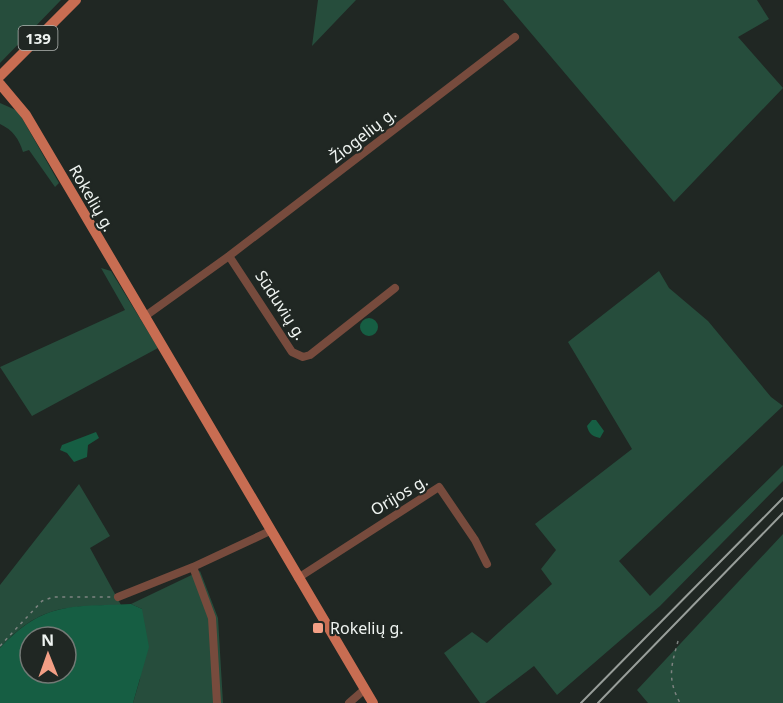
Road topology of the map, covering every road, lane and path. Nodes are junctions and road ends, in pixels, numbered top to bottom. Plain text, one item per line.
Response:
1 (76, 0) edge
2 (515, 37) dead end
3 (0, 76) edge
4 (0, 84) edge
5 (229, 256) junction
6 (395, 288) dead end
7 (144, 316) junction
8 (270, 531) junction
9 (487, 564) dead end
10 (193, 567) junction
11 (298, 578) junction
12 (118, 597) joint
13 (678, 641) dead end
14 (0, 646) edge
15 (365, 689) junction
16 (217, 703) edge
17 (349, 703) edge
18 (373, 703) edge
19 (680, 703) edge

1 - 3 main road, 139
2 - 5 street, Žiogelių g.
4 - 7 main road, Rokelių g.
5 - 6 street, Sūduvių g.
5 - 7 street
7 - 8 main road, Rokelių g.
8 - 10 street
8 - 11 main road, Rokelių g.
9 - 11 street, Orijos g.
10 - 12 street
10 - 16 street
11 - 15 main road, Rokelių g.
12 - 14 path
13 - 19 path
15 - 17 street
15 - 18 main road, Rokelių g.

